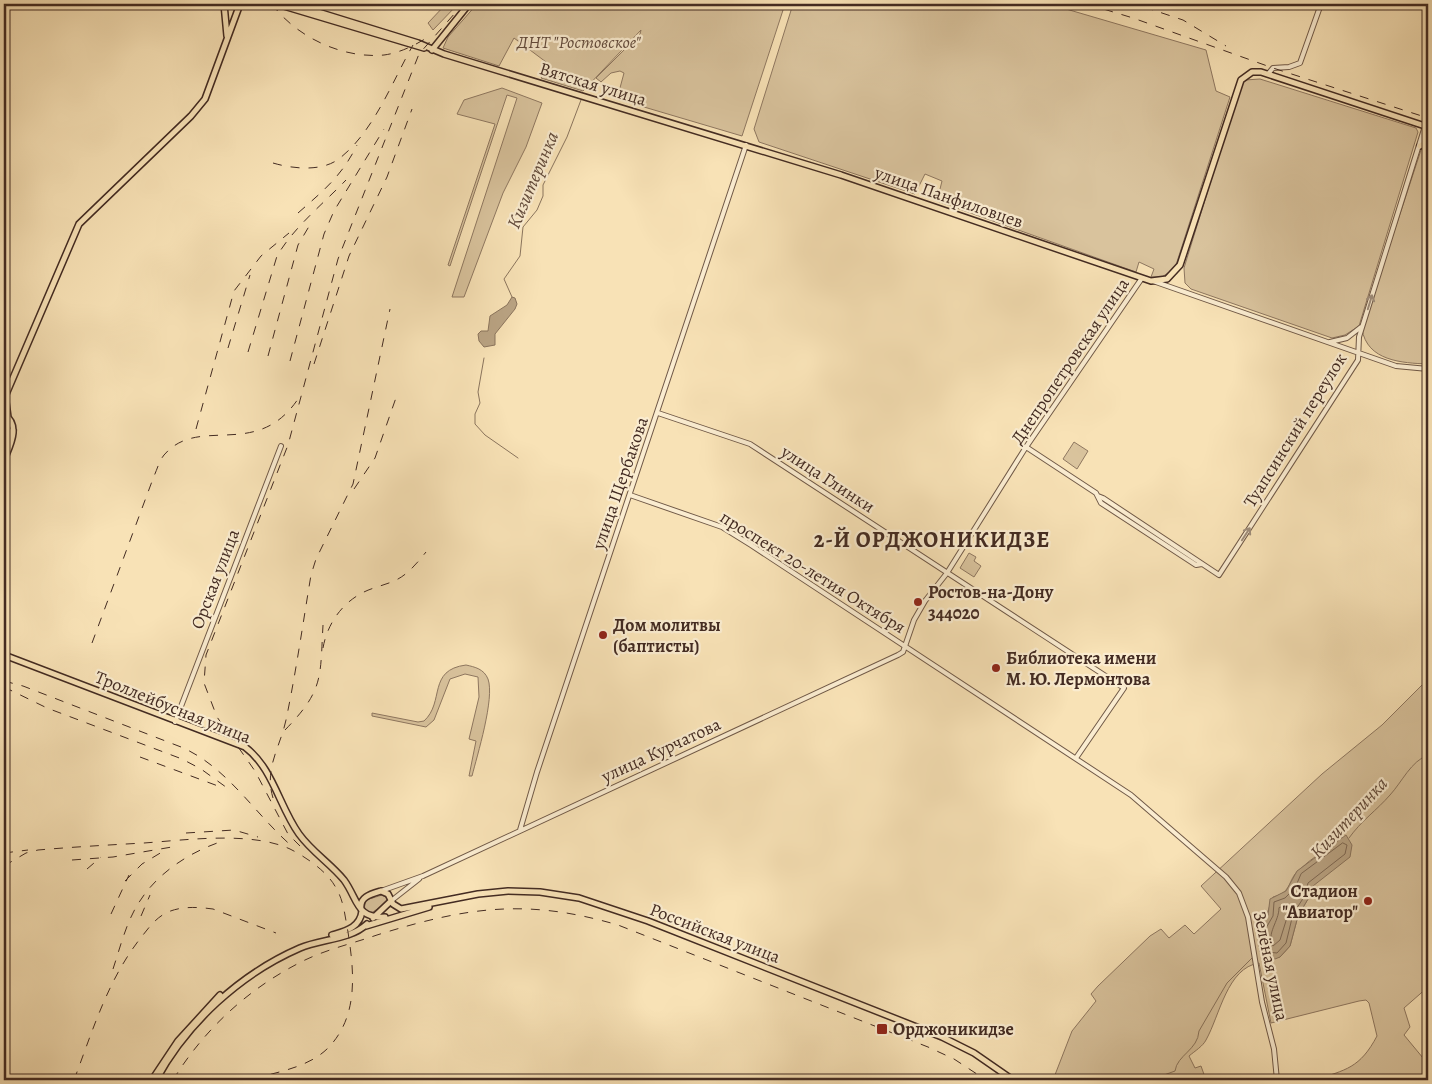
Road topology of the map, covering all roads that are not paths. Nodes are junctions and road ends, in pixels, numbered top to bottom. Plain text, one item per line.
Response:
1 (224, 4) edge
2 (240, 4) edge
3 (277, 4) edge
4 (292, 4) edge
5 (469, 4) edge
6 (1321, 4) edge
7 (227, 39) junction
8 (432, 50) junction
9 (1268, 74) junction
10 (1426, 126) edge
11 (1428, 136) edge
12 (1428, 141) edge
13 (746, 145) junction
14 (1419, 147) junction
15 (1142, 278) junction
16 (1151, 281) junction
17 (1363, 324) junction
18 (1328, 342) junction
19 (1359, 353) junction
20 (1428, 369) edge
21 (5, 397) edge
22 (658, 413) junction
23 (6, 416) edge
24 (13, 429) junction
25 (4, 433) edge
26 (4, 438) edge
27 (281, 446) dead end
28 (1026, 447) junction
29 (6, 454) junction
30 (4, 460) edge
31 (630, 495) junction
32 (947, 572) junction
33 (906, 646) junction
34 (4, 655) edge
35 (174, 722) junction
36 (1076, 758) junction
37 (520, 830) junction
38 (1215, 867) joint
39 (423, 876) junction
40 (381, 891) junction
41 (353, 894) junction
42 (367, 896) junction
43 (391, 901) junction
44 (361, 910) junction
45 (410, 912) junction
46 (375, 916) junction
47 (366, 926) junction
48 (344, 933) junction
49 (152, 1080) edge
50 (156, 1080) edge
51 (1009, 1080) edge
52 (1013, 1080) edge
53 (1277, 1080) edge

1 - 7 main road
2 - 7 main road
3 - 8 main road, Вятская улица
4 - 8 main road, Вятская улица
5 - 8 main road
6 - 9 street, Днепропетровская улица
7 - 21 main road
8 - 13 main road, Вятская улица
9 - 10 main road
9 - 16 main road, Днепропетровская улица
10 - 14 street, Туапсинский переулок
11 - 14 street, Туапсинский переулок
12 - 14 main road
13 - 15 main road, улица Панфиловцев
13 - 22 street, улица Щербакова
17 -> 14 street, Туапсинский переулок
15 - 16 main road, Днепропетровская улица
15 - 28 street, Днепропетровская улица
16 - 18 street
17 - 18 street
17 - 19 street, Туапсинский переулок
18 - 19 street
19 - 20 street
28 -> 19 street, Туапсинский переулок
21 - 23 main road
22 - 31 street, улица Щербакова
22 - 32 street, улица Глинки
23 - 24 main road
24 - 25 main road
24 - 29 main road
26 - 29 main road
27 - 35 street, Орская улица
28 - 32 street, Днепропетровская улица
29 - 30 main road
31 - 33 street, проспект 20-летия Октября
31 - 37 street, улица Щербакова
32 - 33 street, Днепропетровская улица
32 - 36 street, улица Глинки
33 - 36 street, проспект 20-летия Октября
33 - 37 street, улица Курчатова
34 - 35 main road, Троллейбусная улица
35 - 41 main road, Троллейбусная улица
36 - 38 street, проспект 20-летия Октября
37 - 39 street, улица Курчатова
38 - 53 street, Зелёная улица
39 - 40 street, улица Курчатова
39 - 43 street, улица Курчатова
40 - 42 main road
40 - 43 main road
41 - 42 main road
41 - 44 main road, Троллейбусная улица
42 - 44 main road
43 - 46 main road
43 - 52 main road, Российская улица
44 - 46 main road
44 - 48 main road
45 - 46 main road
45 - 47 main road
45 - 51 main road, Российская улица
46 - 47 main road
47 - 48 main road
48 - 49 main road
48 - 50 main road

